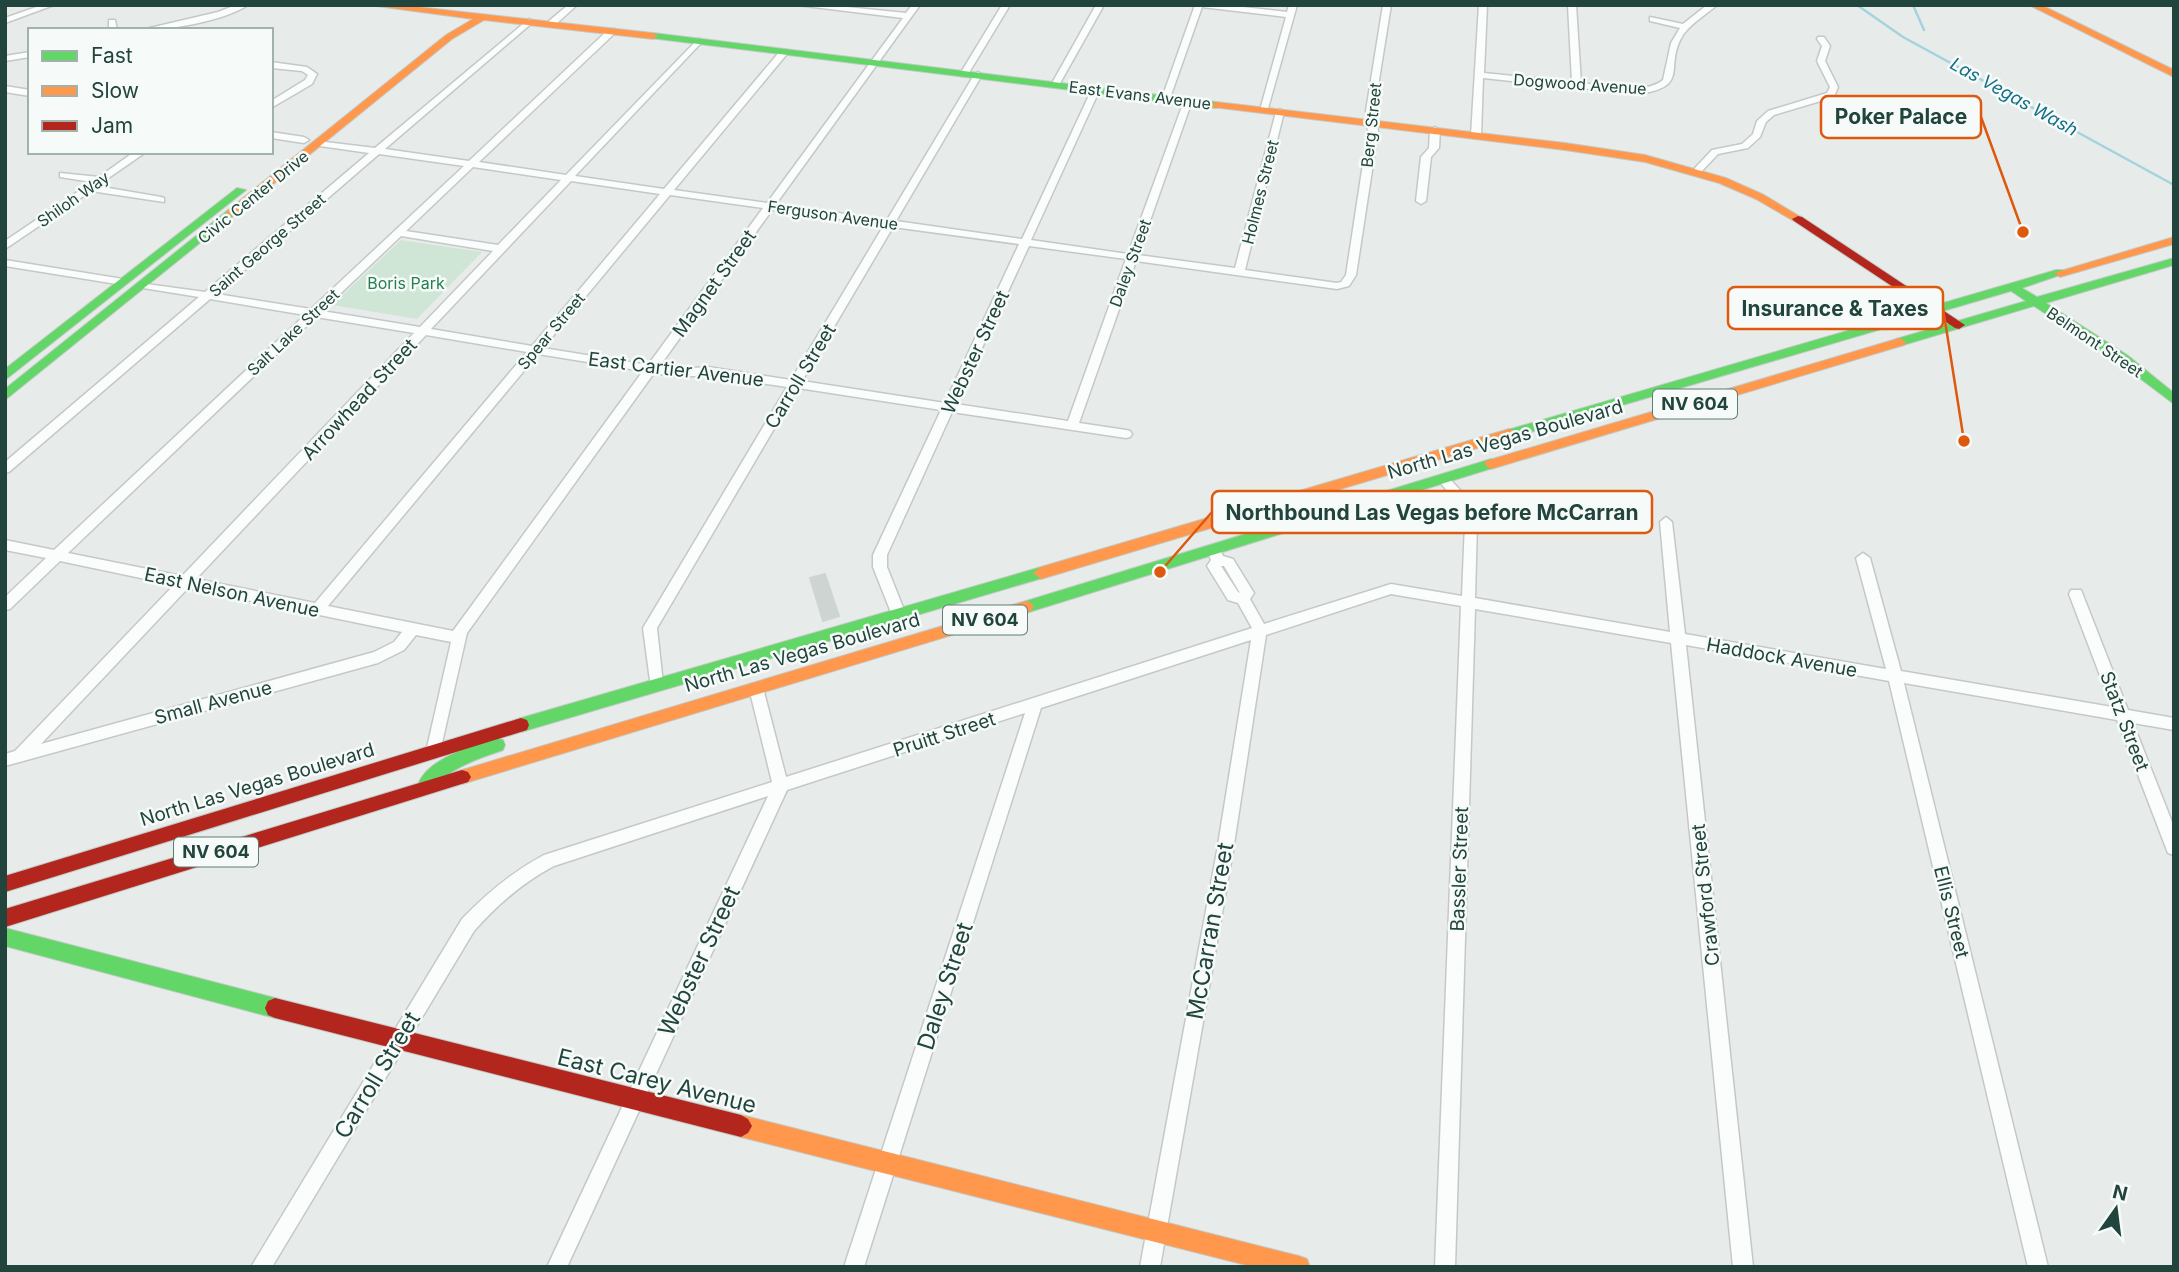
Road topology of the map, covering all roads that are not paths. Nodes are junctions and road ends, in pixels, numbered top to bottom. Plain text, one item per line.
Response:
1 (50, 5) edge
2 (244, 5) edge
3 (373, 5) edge
4 (508, 5) edge
5 (573, 5) edge
6 (801, 5) edge
7 (916, 5) edge
8 (1006, 5) edge
9 (1100, 5) edge
10 (1201, 5) edge
11 (1387, 5) edge
12 (1483, 5) edge
13 (1573, 5) edge
14 (1713, 5) edge
15 (2033, 5) edge
16 (1292, 10) edge
17 (480, 12) edge
18 (908, 16) junction
19 (1653, 19) dead end
20 (5, 21) edge
21 (532, 21) junction
22 (552, 23) junction
23 (1685, 27) junction
24 (154, 28) edge
25 (612, 31) junction
26 (1821, 39) dead end
27 (698, 41) junction
28 (784, 52) junction
29 (28, 54) edge
30 (5, 59) edge
31 (874, 63) junction
32 (273, 65) edge
33 (971, 74) junction
34 (2174, 74) edge
35 (1479, 75) junction
36 (1055, 85) junction
37 (1577, 85) junction
38 (5, 89) edge
39 (1096, 89) junction
40 (28, 93) edge
41 (1166, 98) junction
42 (1188, 100) junction
43 (273, 105) edge
44 (1272, 111) junction
45 (1372, 123) junction
46 (1435, 130) junction
47 (273, 135) edge
48 (1476, 135) junction
49 (312, 142) junction
50 (377, 151) junction
51 (138, 154) edge
52 (471, 164) junction
53 (1698, 170) junction
54 (63, 175) dead end
55 (568, 178) junction
56 (101, 180) junction
57 (89, 188) junction
58 (667, 192) junction
59 (161, 200) dead end
60 (1421, 201) dead end
61 (769, 206) junction
62 (201, 221) junction
63 (891, 223) junction
64 (398, 233) junction
65 (2174, 240) edge
66 (1026, 242) junction
67 (5, 246) edge
68 (501, 249) junction
69 (2174, 251) edge
70 (1132, 258) junction
71 (2174, 261) edge
72 (5, 263) edge
73 (2134, 271) junction
74 (1239, 273) junction
75 (123, 282) junction
76 (1345, 284) joint
77 (143, 285) junction
78 (2013, 287) junction
79 (208, 296) junction
80 (2037, 303) junction
81 (1928, 310) junction
82 (313, 313) junction
83 (1952, 327) junction
84 (422, 331) junction
85 (535, 350) junction
86 (53, 358) junction
87 (1748, 363) junction
88 (651, 369) junction
89 (6, 375) edge
90 (795, 384) junction
91 (1678, 384) junction
92 (5, 396) edge
93 (1710, 399) junction
94 (2174, 400) edge
95 (950, 407) junction
96 (1650, 418) junction
97 (1072, 426) junction
98 (1126, 434) dead end
99 (1480, 442) junction
100 (1423, 459) junction
101 (5, 469) edge
102 (1444, 480) junction
103 (1377, 498) junction
104 (1256, 509) junction
105 (1666, 522) dead end
106 (5, 545) edge
107 (58, 555) junction
108 (1216, 555) junction
109 (1863, 558) dead end
110 (185, 582) junction
111 (1391, 589) joint
112 (2076, 594) dead end
113 (1469, 603) junction
114 (5, 605) edge
115 (318, 609) junction
116 (899, 615) junction
117 (412, 629) junction
118 (1260, 629) junction
119 (459, 638) junction
120 (815, 640) junction
121 (1678, 640) junction
122 (844, 662) junction
123 (1895, 676) junction
124 (656, 684) junction
125 (756, 688) junction
126 (1035, 705) junction
127 (2122, 715) junction
128 (534, 721) junction
129 (2174, 724) edge
130 (589, 737) junction
131 (434, 752) junction
132 (13, 758) edge
133 (780, 786) junction
134 (426, 787) junction
135 (309, 823) junction
136 (2174, 848) edge
137 (5, 884) edge
138 (502, 889) joint
139 (5, 918) edge
140 (5, 937) edge
141 (398, 1039) junction
142 (634, 1099) junction
143 (887, 1163) junction
144 (1156, 1231) junction
145 (261, 1267) edge
146 (556, 1267) edge
147 (854, 1267) edge
148 (1150, 1267) edge
149 (1298, 1267) edge
150 (1445, 1267) edge
151 (1743, 1267) edge
152 (2038, 1267) edge

1 - 20 street
2 - 24 street
3 - 17 main road, East Evans Avenue
4 - 17 main road, Civic Center Drive
4 - 21 main road
5 - 22 street
6 - 18 street
7 - 18 street, Magnet Street
8 - 33 street, Carroll Street
9 - 36 street
10 - 16 street
10 - 41 street
11 - 45 street, Berg Street
12 - 35 street
13 - 37 street
14 - 23 street, Dogwood Avenue
15 - 34 main road
16 - 44 street, Holmes Street
17 - 21 main road, East Evans Avenue
17 - 49 main road, Civic Center Drive
17 - 49 main road, Civic Center Drive
18 - 31 street, Magnet Street
19 - 23 street
21 - 22 main road, East Evans Avenue
21 - 50 street, Saint George Street
22 - 25 main road, East Evans Avenue
23 - 37 street, Dogwood Avenue
25 - 27 main road, East Evans Avenue
25 - 52 street, Salt Lake Street
26 - 53 street
27 - 28 main road, East Evans Avenue
27 - 55 street, Arrowhead Street
28 - 31 main road, East Evans Avenue
28 - 58 street, Spear Street
29 - 30 street
31 - 33 main road, East Evans Avenue
31 - 61 street, Magnet Street
32 - 43 street
33 - 36 main road, East Evans Avenue
33 - 63 street, Carroll Street
35 - 37 street, Dogwood Avenue
35 - 48 street
36 - 39 main road, East Evans Avenue
38 - 40 street
39 - 41 main road, East Evans Avenue
39 - 66 street, Webster Street
41 - 42 main road, East Evans Avenue
42 - 44 main road, East Evans Avenue
42 - 70 street, Daley Street
44 - 45 main road, East Evans Avenue
44 - 74 street, Holmes Street
45 - 46 main road, East Evans Avenue
45 - 76 street, Berg Street
46 - 48 main road, East Evans Avenue
46 - 60 street
47 - 49 street, Ferguson Avenue
48 - 53 main road, East Evans Avenue
49 - 50 street, Ferguson Avenue
49 - 62 main road, Civic Center Drive
49 - 77 main road, Civic Center Drive
50 - 52 street, Ferguson Avenue
50 - 79 street, Saint George Street
51 - 56 street, Shiloh Way
52 - 55 street, Ferguson Avenue
52 - 64 street, Salt Lake Street
53 - 81 main road, East Evans Avenue
54 - 56 street
55 - 58 street, Ferguson Avenue
55 - 68 street, Arrowhead Street
56 - 57 street, Shiloh Way
57 - 59 street
57 - 67 street, Shiloh Way
58 - 61 street, Ferguson Avenue
58 - 85 street, Spear Street
61 - 63 street, Ferguson Avenue
61 - 88 street, Magnet Street
62 - 75 main road, Civic Center Drive
62 - 77 main road
63 - 66 street, Ferguson Avenue
63 - 90 street, Carroll Street
64 - 68 street
64 - 82 street, Salt Lake Street
65 - 78 main road, North Las Vegas Boulevard / NV 604
66 - 70 street, Ferguson Avenue
66 - 95 street, Webster Street
68 - 84 street, Arrowhead Street
69 - 73 main road
70 - 74 street, Ferguson Avenue
70 - 97 street, Daley Street
71 - 73 main road, North Las Vegas Boulevard / NV 604
72 - 75 street
73 - 80 main road, North Las Vegas Boulevard / NV 604
74 - 76 street, Ferguson Avenue
75 - 86 main road
75 - 89 main road, Civic Center Drive
77 - 79 street, East Cartier Avenue
77 - 86 main road, Civic Center Drive
78 - 80 main road, Belmont Street
78 - 81 main road, North Las Vegas Boulevard / NV 604
79 - 82 street, East Cartier Avenue
79 - 101 street, Saint George Street
80 - 83 main road, North Las Vegas Boulevard / NV 604
80 - 94 main road, Belmont Street
81 - 83 main road, East Evans Avenue
81 - 87 main road, North Las Vegas Boulevard / NV 604
82 - 84 street, East Cartier Avenue
82 - 107 street, Salt Lake Street
83 - 93 main road, North Las Vegas Boulevard / NV 604
84 - 85 street, East Cartier Avenue
84 - 110 street, Arrowhead Street
85 - 88 street, East Cartier Avenue
85 - 115 street, Spear Street
86 - 92 main road, Civic Center Drive
87 - 91 main road, North Las Vegas Boulevard / NV 604
87 - 93 main road
88 - 90 street, East Cartier Avenue
88 - 119 street, Magnet Street
90 - 95 street, East Cartier Avenue
90 - 124 street, Carroll Street
91 - 96 main road
91 - 99 main road, North Las Vegas Boulevard / NV 604
93 - 96 main road, North Las Vegas Boulevard / NV 604
95 - 97 street, East Cartier Avenue
95 - 116 street, Webster Street
96 - 102 main road, North Las Vegas Boulevard / NV 604
97 - 98 street, East Cartier Avenue
99 - 100 main road, North Las Vegas Boulevard / NV 604
99 - 102 main road
100 - 103 main road
100 - 104 main road, North Las Vegas Boulevard / NV 604
102 - 103 main road, North Las Vegas Boulevard / NV 604
102 - 113 street, Bassler Street
103 - 108 main road, North Las Vegas Boulevard / NV 604
104 - 108 main road
104 - 116 main road, North Las Vegas Boulevard / NV 604
105 - 121 street, Crawford Street
106 - 107 street, East Nelson Avenue
107 - 110 street, East Nelson Avenue
107 - 114 street, Salt Lake Street
108 - 118 street
108 - 122 main road, North Las Vegas Boulevard / NV 604
109 - 123 street, Ellis Street
110 - 115 street, East Nelson Avenue
110 - 132 street, Arrowhead Street
111 - 113 street, Haddock Avenue
111 - 118 street, Pruitt Street
112 - 127 street, Statz Street
113 - 121 street, Haddock Avenue
113 - 150 street, Bassler Street
115 - 117 street, East Nelson Avenue
116 - 120 main road, North Las Vegas Boulevard / NV 604
116 - 122 main road
117 - 119 street, East Nelson Avenue
117 - 132 street, Small Avenue
118 - 126 street, Pruitt Street
118 - 144 street, McCarran Street
119 - 131 street, Magnet Street
120 - 124 main road, North Las Vegas Boulevard / NV 604
120 - 125 main road
121 - 123 street, Haddock Avenue
121 - 151 street, Crawford Street
122 - 125 main road, North Las Vegas Boulevard / NV 604
123 - 127 street, Haddock Avenue
123 - 152 street, Ellis Street
124 - 128 main road, North Las Vegas Boulevard / NV 604
124 - 130 main road
125 - 130 main road, North Las Vegas Boulevard / NV 604
125 - 133 street
126 - 133 street, Pruitt Street
126 - 143 street, Daley Street
127 - 129 street, Haddock Avenue
127 - 136 street, Statz Street
128 - 131 main road, North Las Vegas Boulevard / NV 604
128 - 134 main road
130 - 134 main road, North Las Vegas Boulevard / NV 604
131 - 135 main road
131 - 137 main road, North Las Vegas Boulevard / NV 604
133 - 138 street, Pruitt Street
133 - 142 street, Webster Street
134 - 135 main road, North Las Vegas Boulevard / NV 604
135 - 139 main road, North Las Vegas Boulevard / NV 604
138 - 141 street, Carroll Street
140 - 141 main road, East Carey Avenue
141 - 142 main road, East Carey Avenue
141 - 145 street, Carroll Street
142 - 143 main road, East Carey Avenue
142 - 146 street, Webster Street
143 - 144 main road, East Carey Avenue
143 - 147 street, Daley Street
144 - 148 street, McCarran Street
144 - 149 main road, East Carey Avenue

